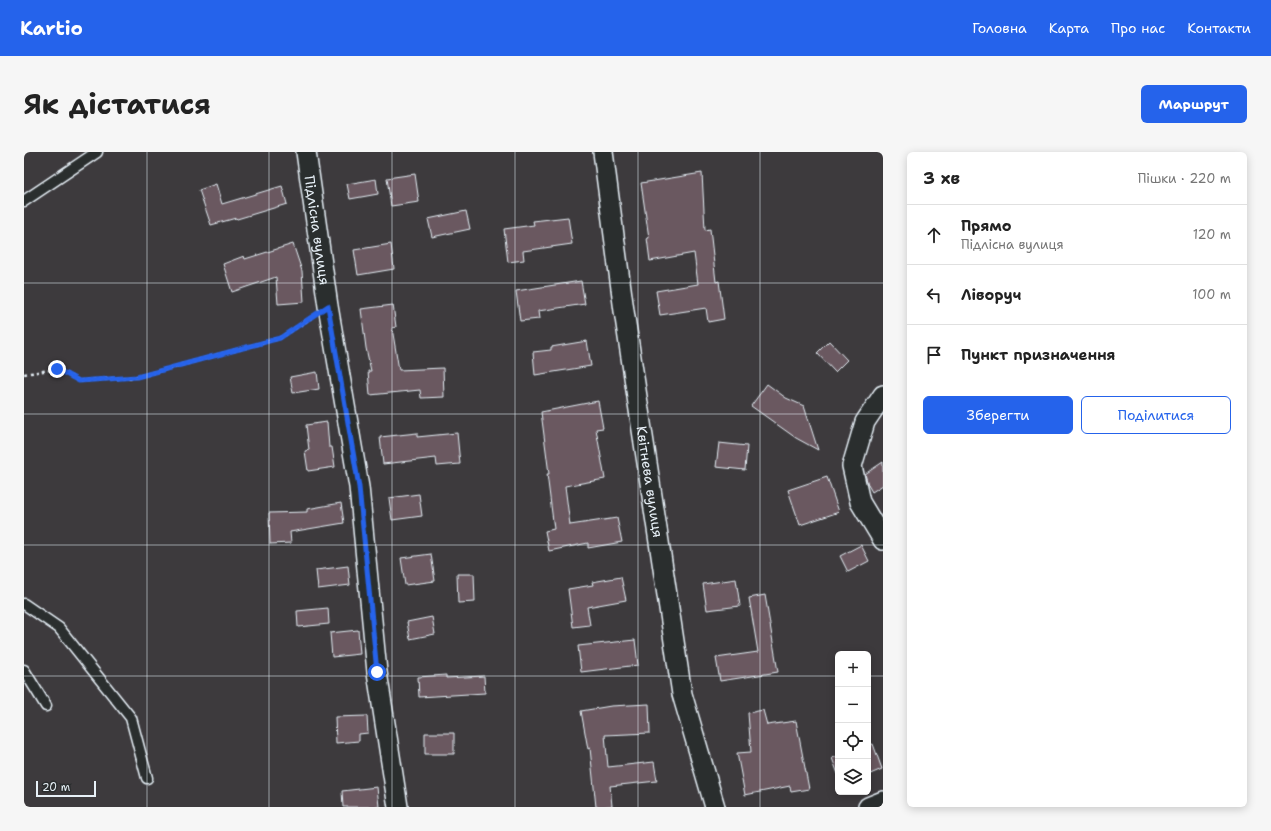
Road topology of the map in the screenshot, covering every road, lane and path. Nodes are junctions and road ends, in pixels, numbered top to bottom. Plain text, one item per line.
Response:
1 (97, 152) edge
2 (306, 152) edge
3 (603, 152) edge
4 (24, 201) edge
5 (328, 306) junction
6 (24, 374) edge
7 (883, 395) edge
8 (883, 540) edge
9 (24, 604) edge
10 (24, 670) edge
11 (46, 706) dead end
12 (147, 778) dead end
13 (883, 800) edge
14 (398, 807) edge
15 (715, 807) edge
16 (868, 807) edge

1 - 4 lane
2 - 5 street, Підлісна вулиця
3 - 15 street, Квітнева вулиця
5 - 6 path
5 - 14 street, Підлісна вулиця
7 - 8 street
9 - 12 lane
10 - 11 lane
13 - 16 street

